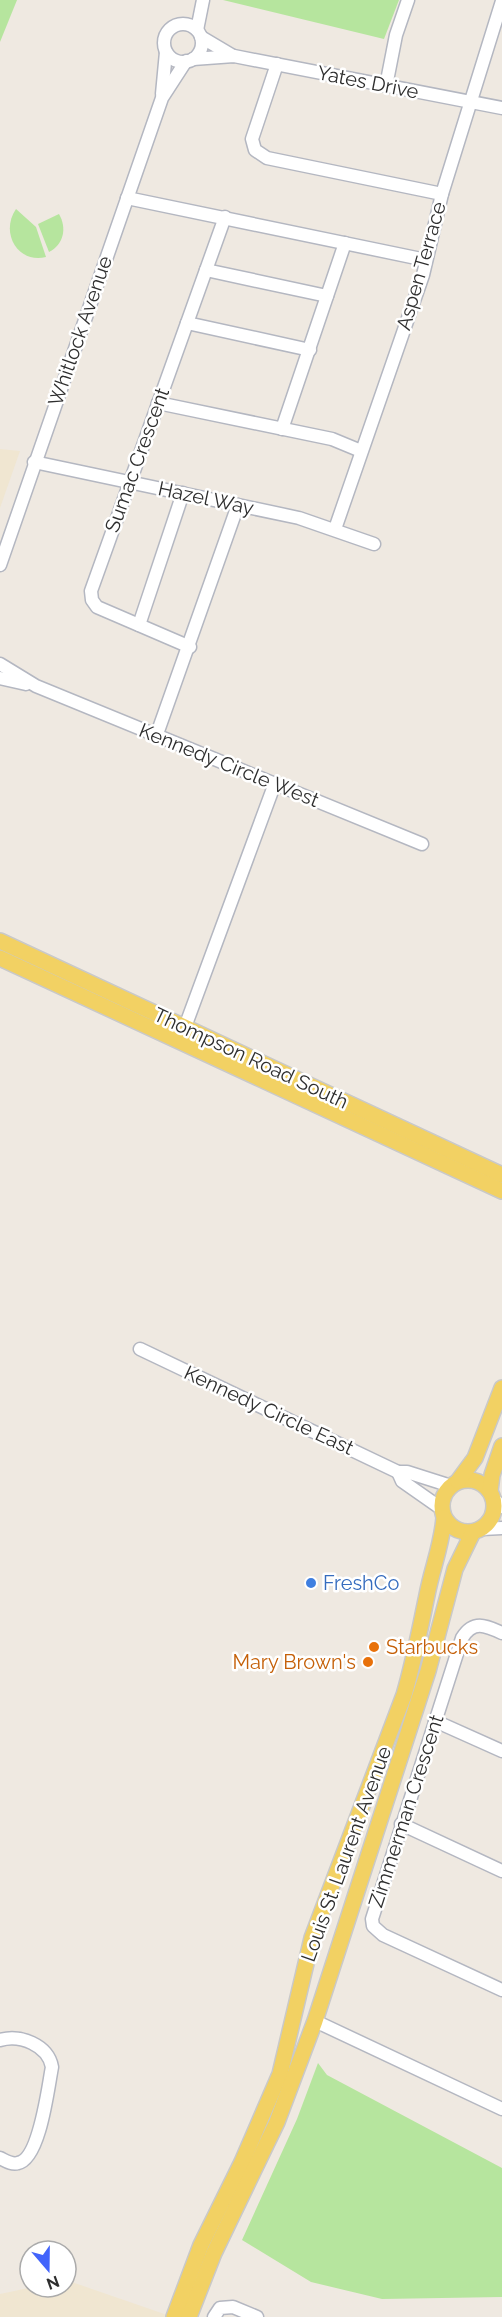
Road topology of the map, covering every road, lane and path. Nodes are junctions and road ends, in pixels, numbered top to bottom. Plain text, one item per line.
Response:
1 (197, 0) edge
2 (203, 0) edge
3 (408, 0) edge
4 (502, 1) edge
5 (195, 31) junction
6 (166, 52) junction
7 (234, 56) junction
8 (189, 60) junction
9 (277, 64) junction
10 (386, 86) junction
11 (162, 98) junction
12 (470, 102) junction
13 (502, 108) edge
14 (442, 194) junction
15 (127, 198) junction
16 (225, 217) junction
17 (345, 243) junction
18 (426, 260) junction
19 (206, 270) junction
20 (327, 296) junction
21 (187, 323) junction
22 (310, 350) junction
23 (158, 403) junction
24 (282, 429) junction
25 (362, 451) junction
26 (34, 462) junction
27 (129, 482) junction
28 (183, 493) junction
29 (238, 505) junction
30 (335, 529) junction
31 (374, 544) dead end
32 (0, 565) edge
33 (139, 625) junction
34 (190, 647) junction
35 (0, 664) edge
36 (0, 678) edge
37 (36, 686) junction
38 (157, 734) junction
39 (275, 783) junction
40 (422, 844) dead end
41 (0, 941) edge
42 (0, 958) edge
43 (185, 1027) junction
44 (502, 1175) edge
45 (502, 1191) edge
46 (140, 1349) dead end
47 (502, 1388) edge
48 (502, 1446) edge
49 (398, 1472) junction
50 (455, 1484) junction
51 (495, 1499) edge
52 (443, 1513) junction
53 (502, 1528) edge
54 (477, 1531) junction
55 (502, 1633) edge
56 (435, 1721) junction
57 (502, 1751) edge
58 (401, 1824) junction
59 (502, 1871) edge
60 (502, 1990) edge
61 (315, 2022) junction
62 (0, 2040) edge
63 (502, 2109) edge
64 (0, 2158) edge
65 (174, 2317) edge
66 (189, 2317) edge
67 (214, 2317) edge
68 (257, 2317) edge

1 - 5 street
2 - 5 street
3 - 10 street
4 - 12 street, Aspen Terrace
5 - 6 street
5 - 7 street, Yates Drive
5 - 8 street
6 - 8 street
6 - 11 street, Whitlock Avenue
7 - 8 street, Yates Drive
7 - 9 street, Yates Drive
8 - 11 street, Whitlock Avenue
9 - 10 street, Yates Drive
9 - 14 street
10 - 12 street, Yates Drive
11 - 15 street, Whitlock Avenue
12 - 13 street, Yates Drive
12 - 14 street, Aspen Terrace
14 - 18 street, Aspen Terrace
15 - 16 street
15 - 26 street, Whitlock Avenue
16 - 17 street
16 - 19 street, Sumac Crescent
17 - 18 street
17 - 20 street
18 - 25 street, Aspen Terrace
19 - 20 street
19 - 21 street, Sumac Crescent
20 - 22 street
21 - 22 street
21 - 23 street, Sumac Crescent
22 - 24 street
23 - 24 street
23 - 27 street, Sumac Crescent
24 - 25 street
25 - 30 street, Aspen Terrace
26 - 27 street, Hazel Way
26 - 32 street, Whitlock Avenue
27 - 28 street, Hazel Way
27 - 33 street, Sumac Crescent
28 - 29 street, Hazel Way
28 - 33 street
29 - 30 street, Hazel Way
29 - 34 street
30 - 31 street, Hazel Way
33 - 34 street, Sumac Crescent
34 - 38 street
35 - 37 street, Kennedy Circle West
36 - 37 street, Kennedy Circle West
37 - 38 street, Kennedy Circle West
38 - 39 street, Kennedy Circle West
39 - 40 street, Kennedy Circle West
39 - 43 street
41 - 43 main road, Thompson Road South
42 - 45 main road, Thompson Road South
43 - 44 main road, Thompson Road South
46 - 49 street, Kennedy Circle East
47 - 50 main road
48 - 51 main road
49 - 50 street, Kennedy Circle East
49 - 52 street, Kennedy Circle East
50 - 51 main road
50 - 52 main road
51 - 54 main road
52 - 54 main road
52 - 65 main road, Louis St. Laurent Avenue
53 - 54 street
54 - 61 main road, Louis St. Laurent Avenue
55 - 56 street, Zimmerman Crescent
56 - 57 street
56 - 58 street, Zimmerman Crescent
58 - 59 street
58 - 60 street, Zimmerman Crescent
61 - 63 street
61 - 66 main road, Louis St. Laurent Avenue
62 - 64 street
67 - 68 street

